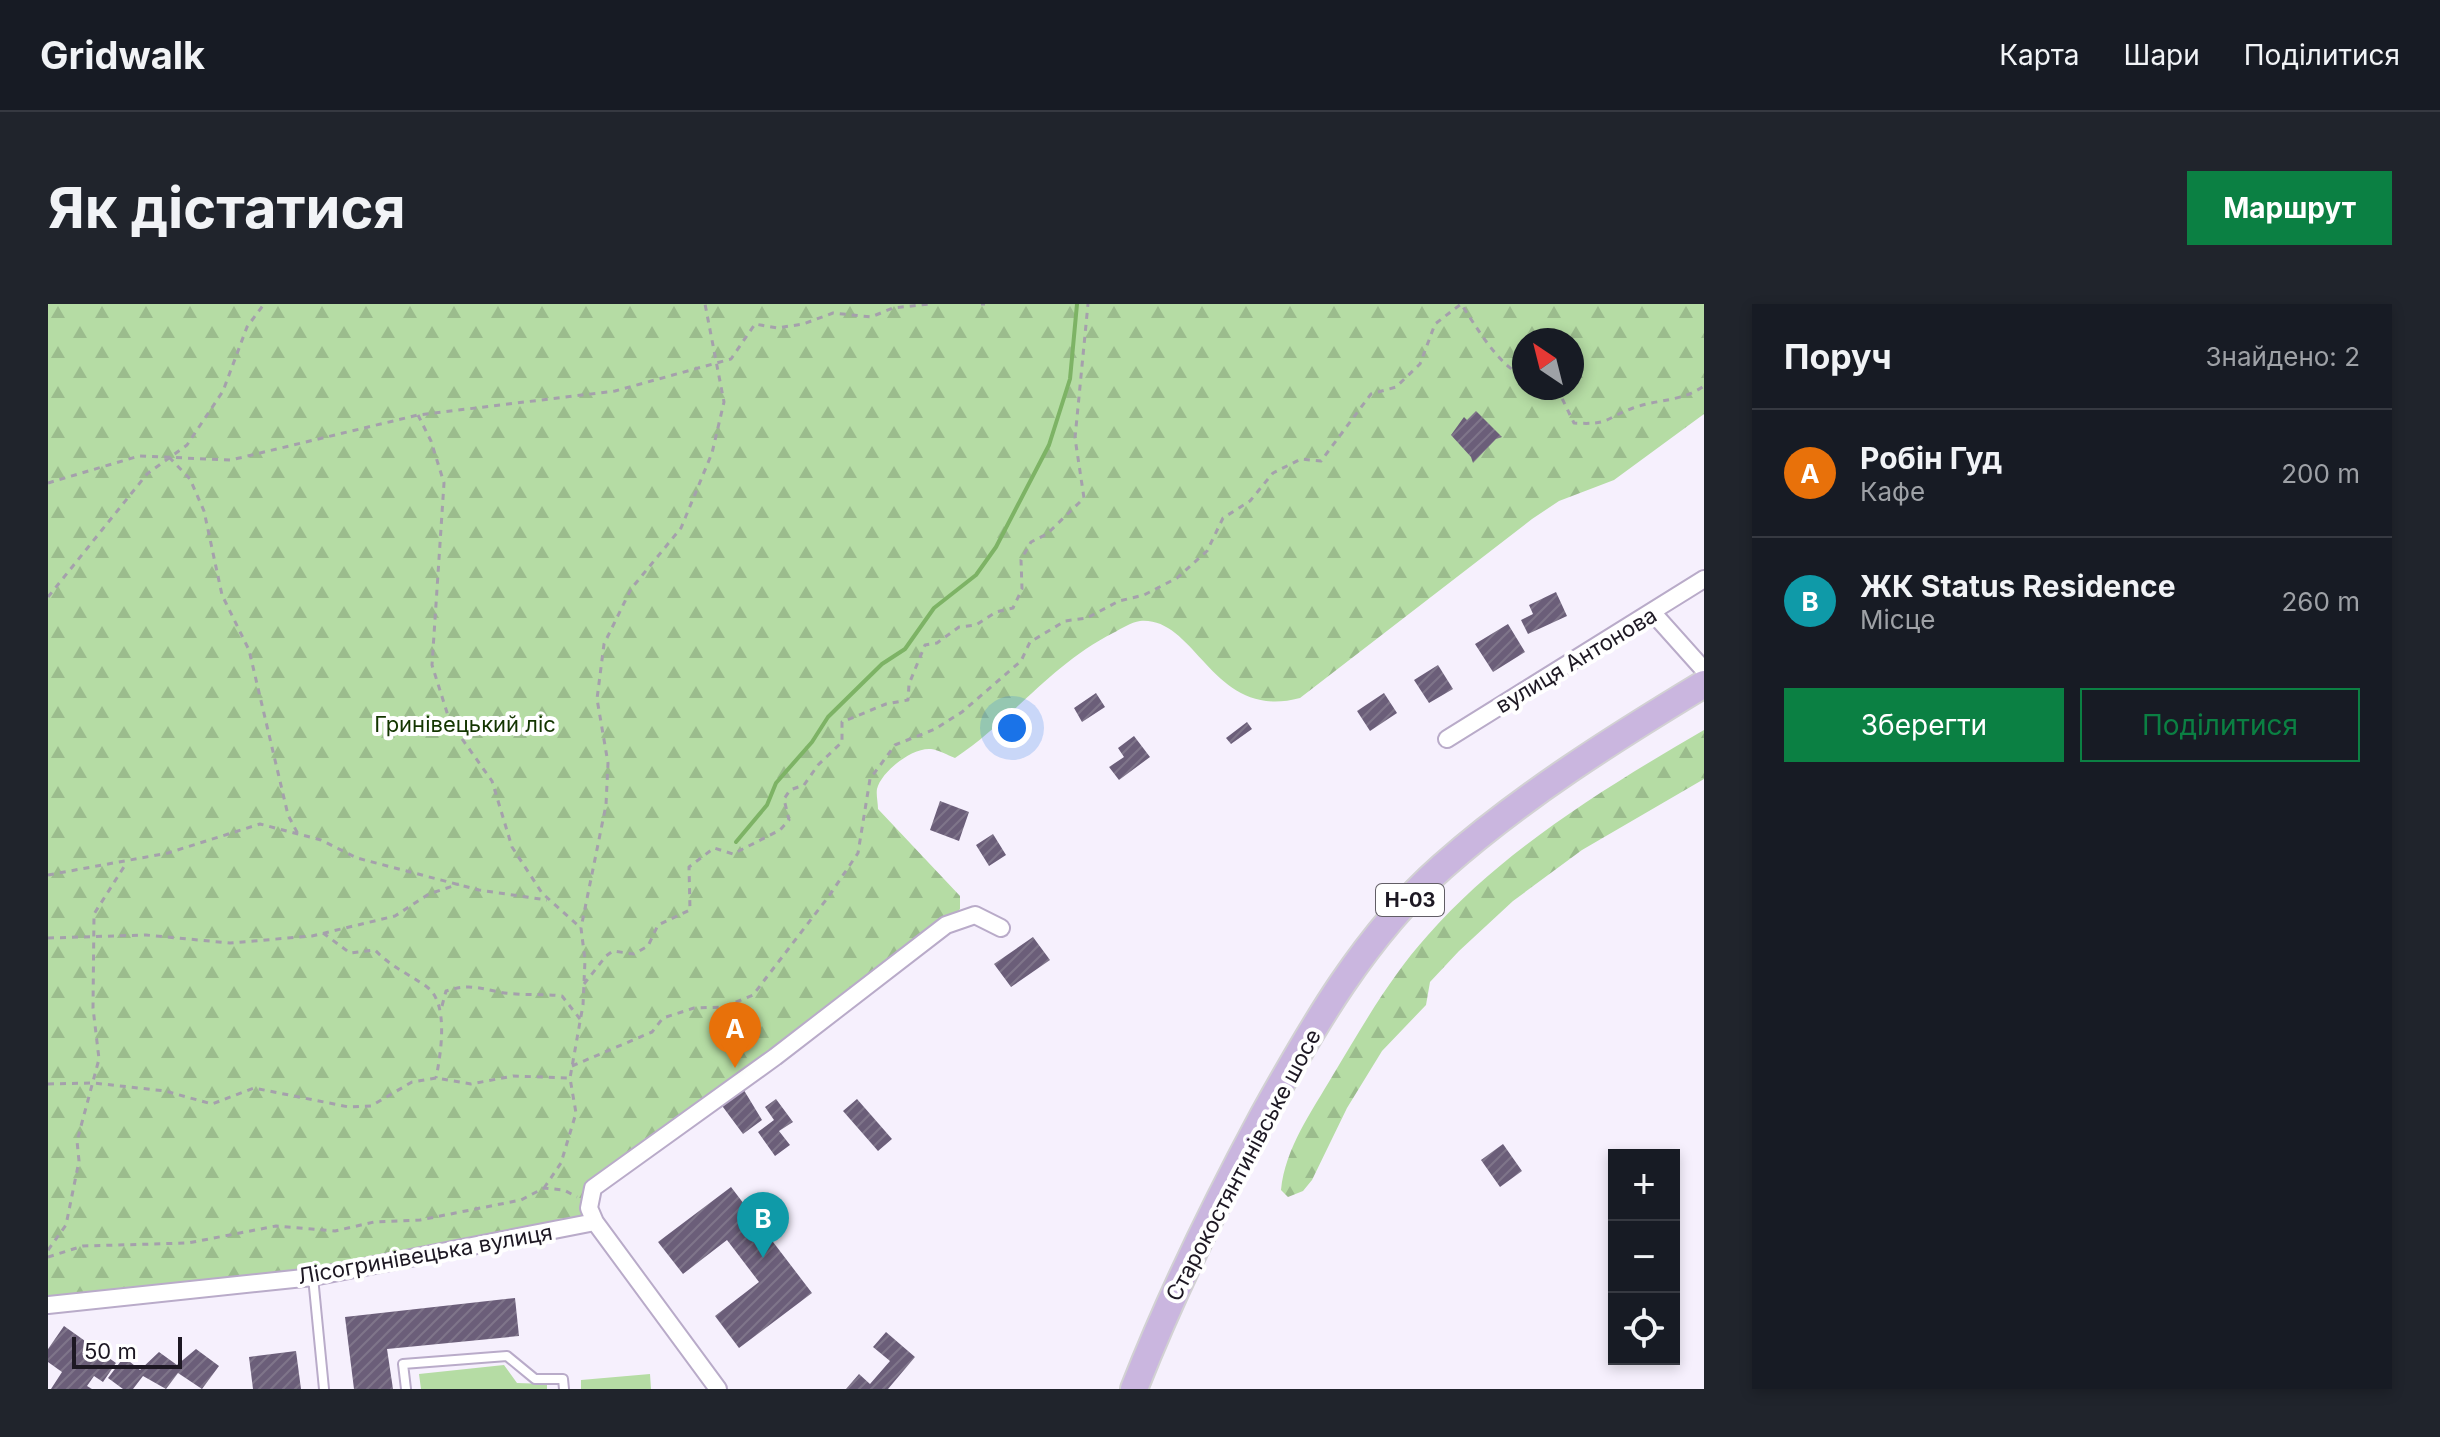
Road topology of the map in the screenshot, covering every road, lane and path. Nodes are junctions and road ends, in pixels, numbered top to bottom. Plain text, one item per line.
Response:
1 (264, 304) edge
2 (705, 304) edge
3 (929, 304) edge
4 (1088, 304) edge
5 (1461, 304) edge
6 (717, 365) junction
7 (1512, 372) edge
8 (1704, 386) edge
9 (1563, 400) edge
10 (418, 415) junction
11 (169, 457) junction
12 (48, 483) edge
13 (1704, 579) edge
14 (48, 597) edge
15 (1653, 613) junction
16 (1704, 670) edge
17 (1704, 684) edge
18 (1447, 739) dead end
19 (298, 834) junction
20 (128, 861) junction
21 (48, 875) edge
22 (459, 884) junction
23 (551, 901) junction
24 (581, 928) junction
25 (1001, 928) dead end
26 (323, 933) junction
27 (95, 936) junction
28 (48, 938) edge
29 (584, 984) junction
30 (442, 1006) junction
31 (580, 1019) junction
32 (572, 1066) junction
33 (436, 1078) junction
34 (570, 1078) junction
35 (94, 1083) junction
36 (48, 1084) edge
37 (544, 1188) junction
38 (592, 1215) junction
39 (48, 1250) edge
40 (48, 1257) edge
41 (313, 1277) junction
42 (48, 1305) edge
43 (324, 1389) edge
44 (406, 1389) edge
45 (564, 1389) edge
46 (718, 1389) edge
47 (1134, 1389) edge

1 - 11 path
2 - 6 path
3 - 6 path
4 - 29 path
5 - 7 path
5 - 32 path
6 - 10 path
6 - 24 path
8 - 9 path
10 - 11 path
10 - 23 path
11 - 12 path
11 - 14 path
11 - 19 path
13 - 15 street, вулиця Антонова
15 - 16 street
15 - 18 street, вулиця Антонова
17 - 47 main road, Старокостянтинівське шосе / Н-03
19 - 20 path
19 - 22 path
20 - 21 path
20 - 27 path
22 - 23 path
22 - 26 path
23 - 24 path
24 - 29 path
25 - 38 street
26 - 27 path
26 - 30 path
27 - 28 path
27 - 35 path
29 - 31 path
30 - 31 path
30 - 33 path
31 - 32 path
32 - 34 path
33 - 34 path
33 - 35 path
34 - 37 path
35 - 36 path
35 - 39 path
37 - 38 path
37 - 40 path
38 - 41 street, Лісогринівецька вулиця
38 - 46 street
41 - 42 street, Лісогринівецька вулиця
41 - 43 lane
44 - 45 lane

